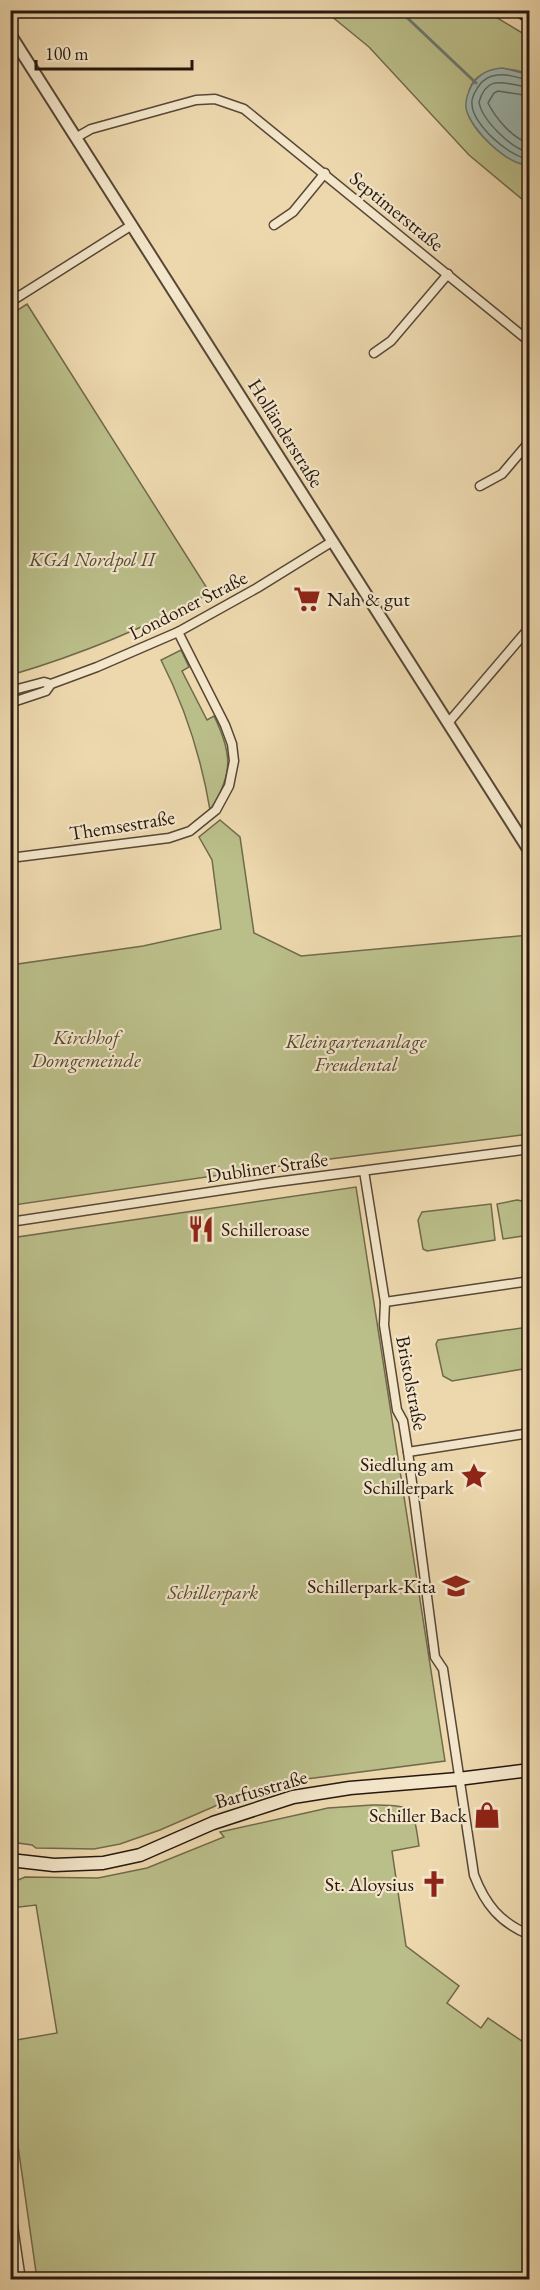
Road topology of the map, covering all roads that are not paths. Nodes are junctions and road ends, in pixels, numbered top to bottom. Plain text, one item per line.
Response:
1 (519, 10) edge
2 (530, 17) edge
3 (10, 34) edge
4 (77, 137) junction
5 (325, 173) junction
6 (132, 225) junction
7 (274, 225) dead end
8 (448, 274) junction
9 (10, 302) edge
10 (530, 342) edge
11 (374, 353) dead end
12 (530, 441) edge
13 (480, 486) dead end
14 (333, 541) junction
15 (530, 627) edge
16 (178, 632) junction
17 (51, 684) junction
18 (10, 691) edge
19 (10, 703) edge
20 (448, 723) junction
21 (530, 852) edge
22 (10, 858) edge
23 (530, 1149) edge
24 (364, 1170) junction
25 (10, 1222) edge
26 (530, 1281) edge
27 (385, 1302) junction
28 (530, 1433) edge
29 (408, 1452) junction
30 (530, 1770) edge
31 (458, 1779) junction
32 (10, 1860) edge
33 (530, 1935) edge
34 (10, 2205) edge
35 (21, 2280) edge

1 - 2 main road
3 - 4 street, Holländerstraße
4 - 5 street, Septimerstraße
4 - 6 street, Holländerstraße
5 - 7 street, Septimerstraße
5 - 8 street, Septimerstraße
6 - 9 street
6 - 14 street, Holländerstraße
8 - 10 street, Septimerstraße
8 - 11 street, Septimerstraße
12 - 13 street
14 - 16 street, Londoner Straße
14 - 20 street, Holländerstraße
15 - 20 street
16 - 17 street, Londoner Straße
16 - 22 street, Themsestraße
17 - 18 street, Londoner Straße
17 - 19 street, Londoner Straße
20 - 21 street, Holländerstraße
23 - 24 street, Dubliner Straße
24 - 25 street, Dubliner Straße
24 - 27 street, Bristolstraße
26 - 27 street
27 - 29 street, Bristolstraße
28 - 29 street
29 - 31 street, Bristolstraße
30 - 31 main road, Barfusstraße
31 - 32 main road, Barfusstraße
31 - 33 street, Bristolstraße
34 - 35 street

